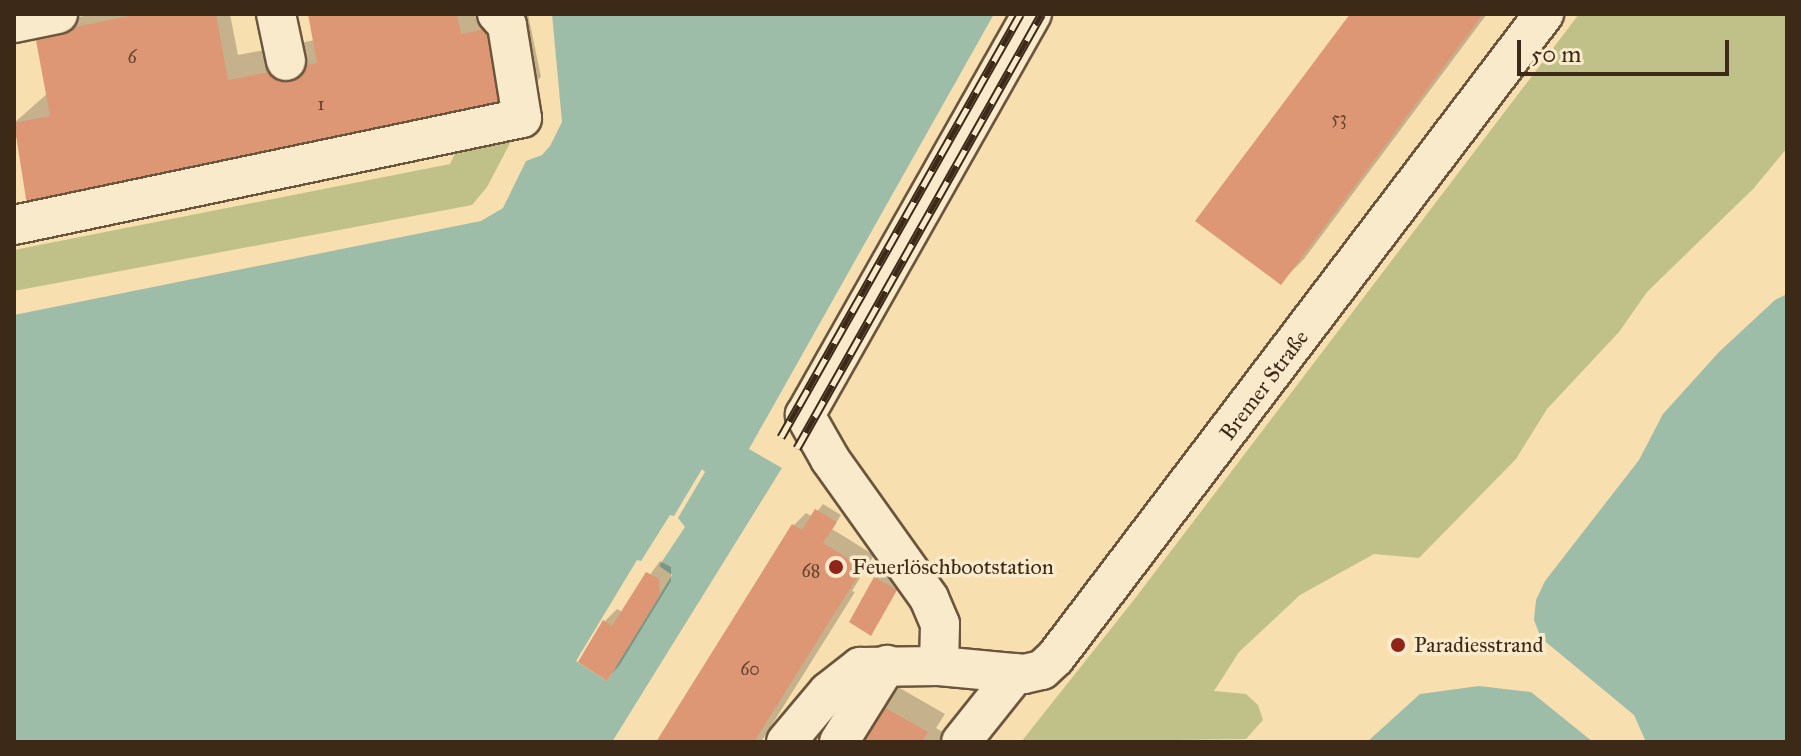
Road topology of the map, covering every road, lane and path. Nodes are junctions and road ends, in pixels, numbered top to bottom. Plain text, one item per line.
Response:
1 (58, 14) edge
2 (276, 14) edge
3 (497, 14) edge
4 (1032, 14) edge
5 (1544, 14) edge
6 (14, 23) edge
7 (286, 61) dead end
8 (14, 225) edge
9 (887, 665) junction
10 (939, 666) junction
11 (1016, 673) junction
12 (786, 742) edge
13 (839, 742) edge
14 (961, 742) edge

1 - 6 street
2 - 7 street
3 - 8 street
4 - 10 street
5 - 11 street, Bremer Straße
9 - 10 street, Bremer Straße
9 - 12 street, Bremer Straße
9 - 13 street
10 - 11 street, Bremer Straße
11 - 14 street

